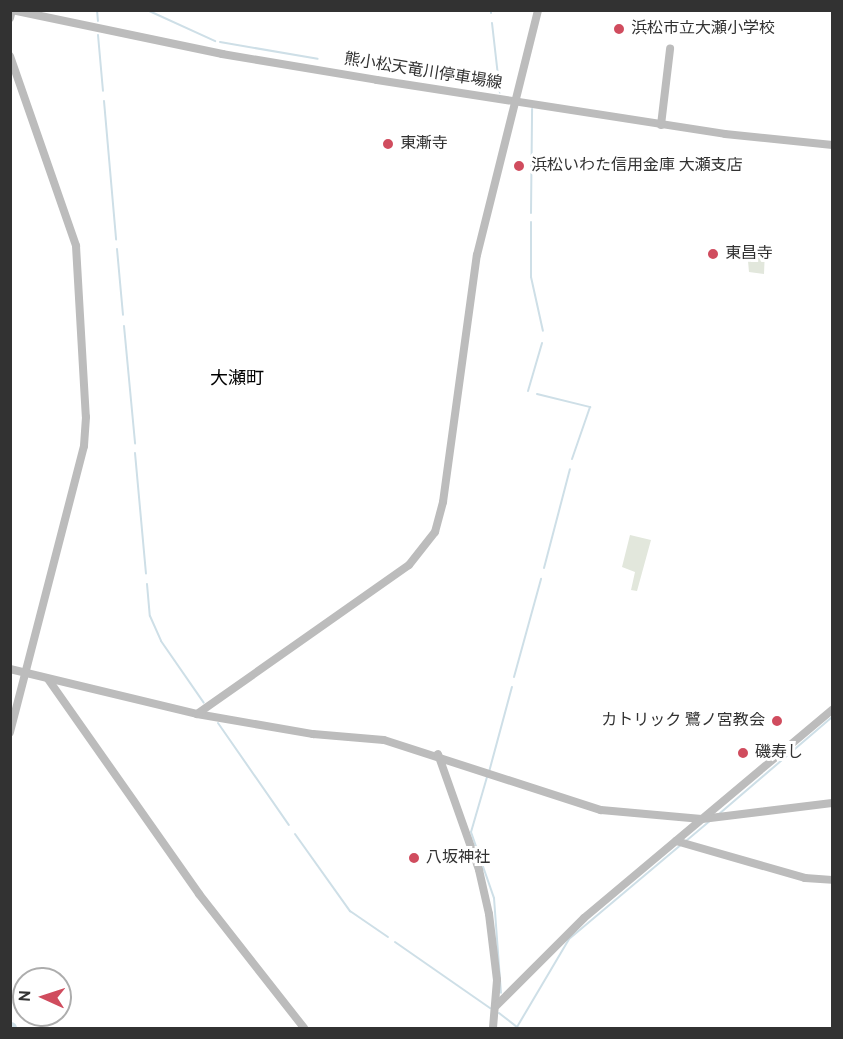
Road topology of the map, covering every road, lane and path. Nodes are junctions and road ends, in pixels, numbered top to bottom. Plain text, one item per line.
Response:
1 (12, 10) edge
2 (538, 10) edge
3 (10, 18) edge
4 (670, 49) dead end
5 (10, 56) edge
6 (518, 100) junction
7 (662, 124) junction
8 (832, 145) edge
9 (10, 669) edge
10 (26, 673) junction
11 (48, 679) junction
12 (832, 710) edge
13 (197, 714) junction
14 (10, 733) edge
15 (438, 754) junction
16 (832, 803) edge
17 (705, 819) junction
18 (680, 843) junction
19 (832, 880) edge
20 (496, 1006) junction
21 (304, 1029) edge
22 (493, 1029) edge

1 - 3 street
1 - 6 street, 熊小松天竜川停車場線
2 - 6 street
4 - 7 street
5 - 10 street
6 - 7 street, 熊小松天竜川停車場線
6 - 13 street
7 - 8 street, 熊小松天竜川停車場線
9 - 10 street
10 - 11 street
10 - 14 street
11 - 13 street
11 - 21 street
12 - 17 street
13 - 15 street
15 - 17 street
15 - 20 street
16 - 17 street
17 - 18 street
18 - 19 street
18 - 20 street
20 - 22 street

